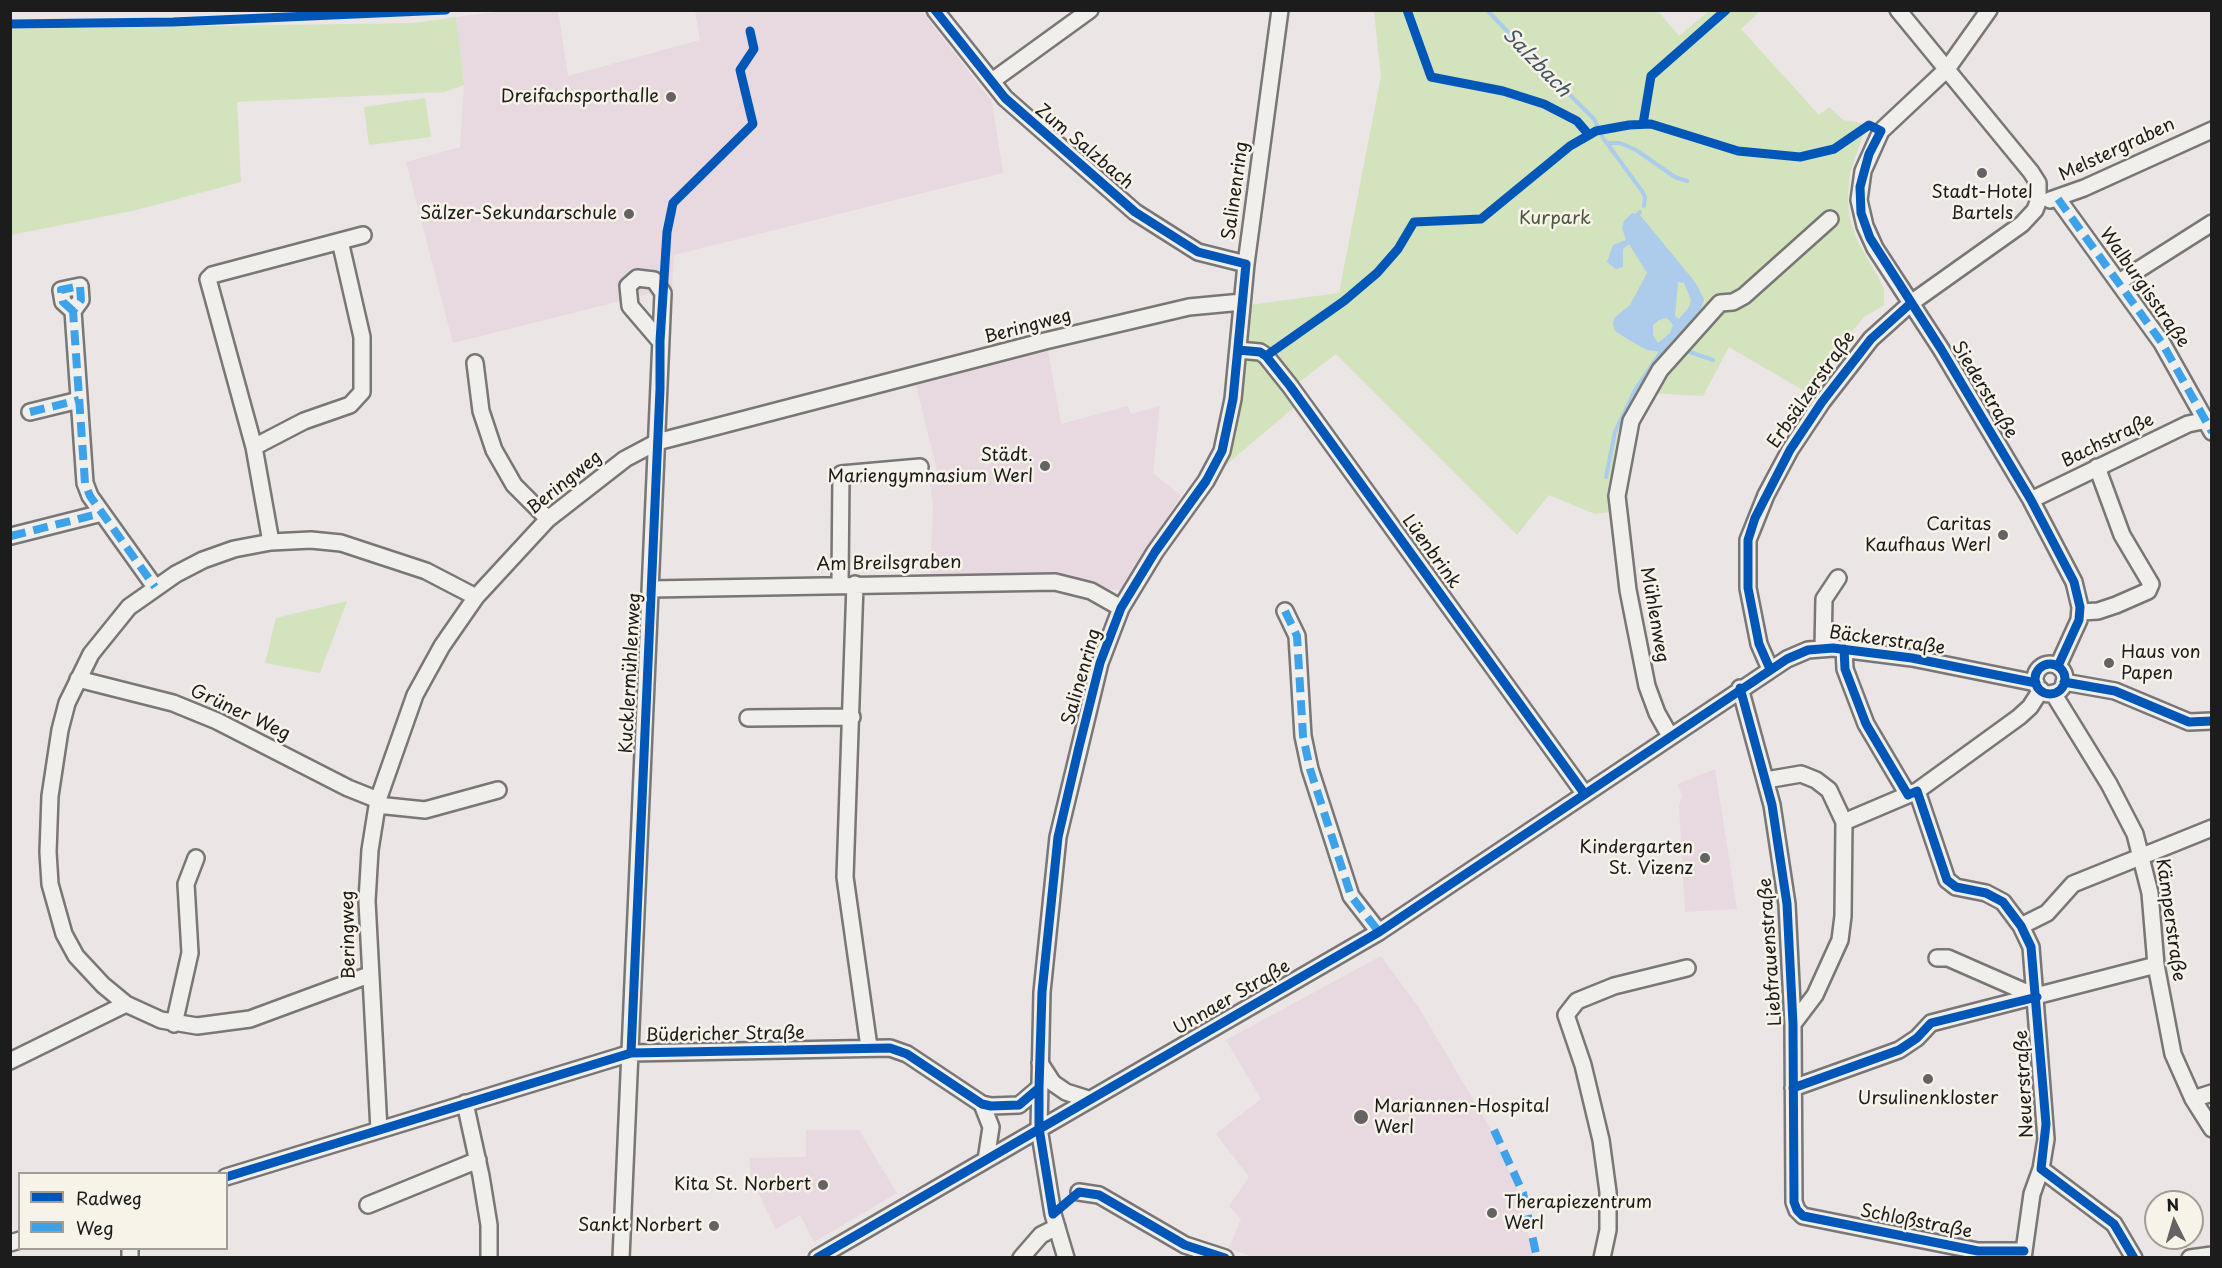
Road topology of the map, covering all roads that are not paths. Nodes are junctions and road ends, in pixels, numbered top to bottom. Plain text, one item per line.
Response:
1 (935, 10) edge
2 (1090, 10) edge
3 (1280, 10) edge
4 (1898, 10) edge
5 (1989, 10) edge
6 (1947, 69) junction
7 (992, 81) junction
8 (2211, 130) edge
9 (2058, 199) junction
10 (2038, 202) junction
11 (1830, 219) dead end
12 (2211, 223) edge
13 (363, 235) dead end
14 (340, 241) junction
15 (1246, 264) junction
16 (2120, 282) junction
17 (1242, 302) junction
18 (1911, 303) junction
19 (72, 310) dead end
20 (660, 341) dead end
21 (1238, 350) junction
22 (475, 363) dead end
23 (79, 400) junction
24 (30, 412) dead end
25 (2209, 424) edge
26 (657, 441) junction
27 (254, 447) junction
28 (920, 467) dead end
29 (2097, 467) junction
30 (2031, 500) junction
31 (102, 513) junction
32 (548, 519) junction
33 (11, 536) edge
34 (272, 542) junction
35 (1838, 578) dead end
36 (848, 584) junction
37 (155, 587) junction
38 (651, 589) junction
39 (476, 597) junction
40 (1121, 608) junction
41 (1285, 611) dead end
42 (2080, 612) junction
43 (1823, 648) junction
44 (1844, 649) junction
45 (2058, 666) junction
46 (1770, 669) junction
47 (78, 679) junction
48 (2064, 682) junction
49 (1740, 688) junction
50 (2043, 689) junction
51 (852, 717) junction
52 (748, 718) dead end
53 (2207, 722) edge
54 (1670, 736) junction
55 (1653, 749) joint
56 (1766, 780) junction
57 (498, 790) dead end
58 (1584, 793) junction
59 (1913, 793) junction
60 (378, 802) junction
61 (1844, 822) junction
62 (2211, 828) edge
63 (2142, 856) junction
64 (196, 858) dead end
65 (2021, 926) junction
66 (1379, 932) junction
67 (1936, 958) dead end
68 (2156, 965) junction
69 (1687, 968) dead end
70 (369, 975) junction
71 (2037, 997) junction
72 (126, 1004) junction
73 (174, 1024) junction
74 (1793, 1024) junction
75 (869, 1047) junction
76 (631, 1053) junction
77 (10, 1061) edge
78 (1040, 1063) junction
79 (1039, 1088) junction
80 (1793, 1088) junction
81 (2211, 1093) edge
82 (1088, 1099) junction
83 (2193, 1099) junction
84 (465, 1103) junction
85 (982, 1104) junction
86 (1039, 1128) junction
87 (2211, 1129) edge
88 (379, 1130) junction
89 (478, 1160) junction
90 (986, 1160) junction
91 (2041, 1169) junction
92 (228, 1176) edge
93 (1079, 1192) dead end
94 (368, 1205) dead end
95 (1803, 1216) joint
96 (1056, 1227) junction
97 (2024, 1254) edge
98 (2211, 1255) edge
99 (487, 1256) edge
100 (621, 1257) edge
101 (817, 1257) edge
102 (1021, 1257) edge
103 (1066, 1257) edge
104 (1225, 1257) edge
105 (1602, 1257) edge
106 (2134, 1257) edge
107 (2190, 1257) edge

1 - 7 street, Zum Salzbach
2 - 7 street
3 - 15 street, Salinenring
4 - 6 street
5 - 6 street, Siederstraße
6 - 10 street
6 - 18 street, Siederstraße
7 - 15 street, Zum Salzbach
8 - 9 street, Melstergraben
9 - 10 street, Melstergraben
9 - 16 street, Walburgisstraße
10 - 18 street, Erbsälzerstraße
11 - 54 street, Mühlenweg
12 - 16 street
13 - 14 street
14 - 27 street
14 - 27 street
15 - 17 street, Salinenring
16 - 25 street, Walburgisstraße
17 - 21 street, Salinenring
17 - 26 street, Beringweg
18 - 30 street, Siederstraße
18 - 46 street, Erbsälzerstraße
19 - 23 street
20 - 26 street, Kucklermühlenweg
21 - 40 street, Salinenring
21 - 58 street, Lüenbrink
22 - 32 street
23 - 24 street
23 - 31 street
25 - 29 street, Bachstraße
26 - 32 street, Beringweg
26 - 38 street, Kucklermühlenweg
27 - 34 street
28 - 36 street
29 - 30 street, Bachstraße
29 - 42 street
30 - 42 street, Siederstraße
31 - 33 street
31 - 37 street
32 - 39 street, Beringweg
34 - 37 street
34 - 39 street
35 - 43 street
36 - 38 street, Am Breilsgraben
36 - 40 street, Am Breilsgraben
36 - 51 street
37 - 47 street
38 - 76 street, Kucklermühlenweg
39 - 60 street, Beringweg
40 - 78 street, Salinenring
41 - 66 street
42 - 45 street, Siederstraße
43 - 44 street, Bäckerstraße
43 - 46 street, Bäckerstraße
44 - 50 street, Bäckerstraße
44 - 59 street
45 - 48 street
45 - 50 street
46 - 49 street, Bäckerstraße
47 - 60 street, Grüner Weg
47 - 72 street
48 - 50 street
48 - 53 street
49 - 54 street, Bäckerstraße
49 - 56 street, Liebfrauenstraße
50 - 59 street
50 - 63 street, Kämperstraße
51 - 52 street
51 - 75 street
54 - 55 street, Bäckerstraße
55 - 58 street, Unnaer Straße
56 - 61 street
56 - 74 street, Liebfrauenstraße
57 - 60 street, Grüner Weg
58 - 66 street, Unnaer Straße
59 - 61 street
59 - 65 street, Neuerstraße
60 - 70 street, Beringweg
61 - 74 street
62 - 63 street
63 - 65 street
63 - 68 street, Kämperstraße
64 - 73 street
65 - 71 street, Neuerstraße
66 - 82 street, Unnaer Straße
67 - 71 street
68 - 71 street
68 - 83 street, Kämperstraße
69 - 105 street
70 - 73 street
70 - 88 street, Beringweg
71 - 80 street
71 - 91 street, Neuerstraße
72 - 73 street
72 - 77 street
74 - 80 street, Liebfrauenstraße
75 - 76 street, Büdericher Straße
75 - 85 street, Büdericher Straße
76 - 84 street, Büdericher Straße
76 - 100 street, Kucklermühlenweg
78 - 79 street, Salinenring
78 - 82 street
79 - 85 street, Büdericher Straße
79 - 86 street, Salinenring
80 - 95 street, Liebfrauenstraße
81 - 83 street
82 - 86 street, Unnaer Straße
83 - 87 street, Kämperstraße
84 - 88 street, Büdericher Straße
84 - 89 street
85 - 90 street
86 - 90 street, Unnaer Straße
86 - 96 street, Salinenring
88 - 92 street, Büdericher Straße
89 - 94 street
89 - 99 street
90 - 101 street, Unnaer Straße
91 - 97 street, Neuerstraße
91 - 106 street
93 - 104 street
95 - 97 street, Schloßstraße
96 - 102 street
96 - 103 street, Salinenring
98 - 107 street

